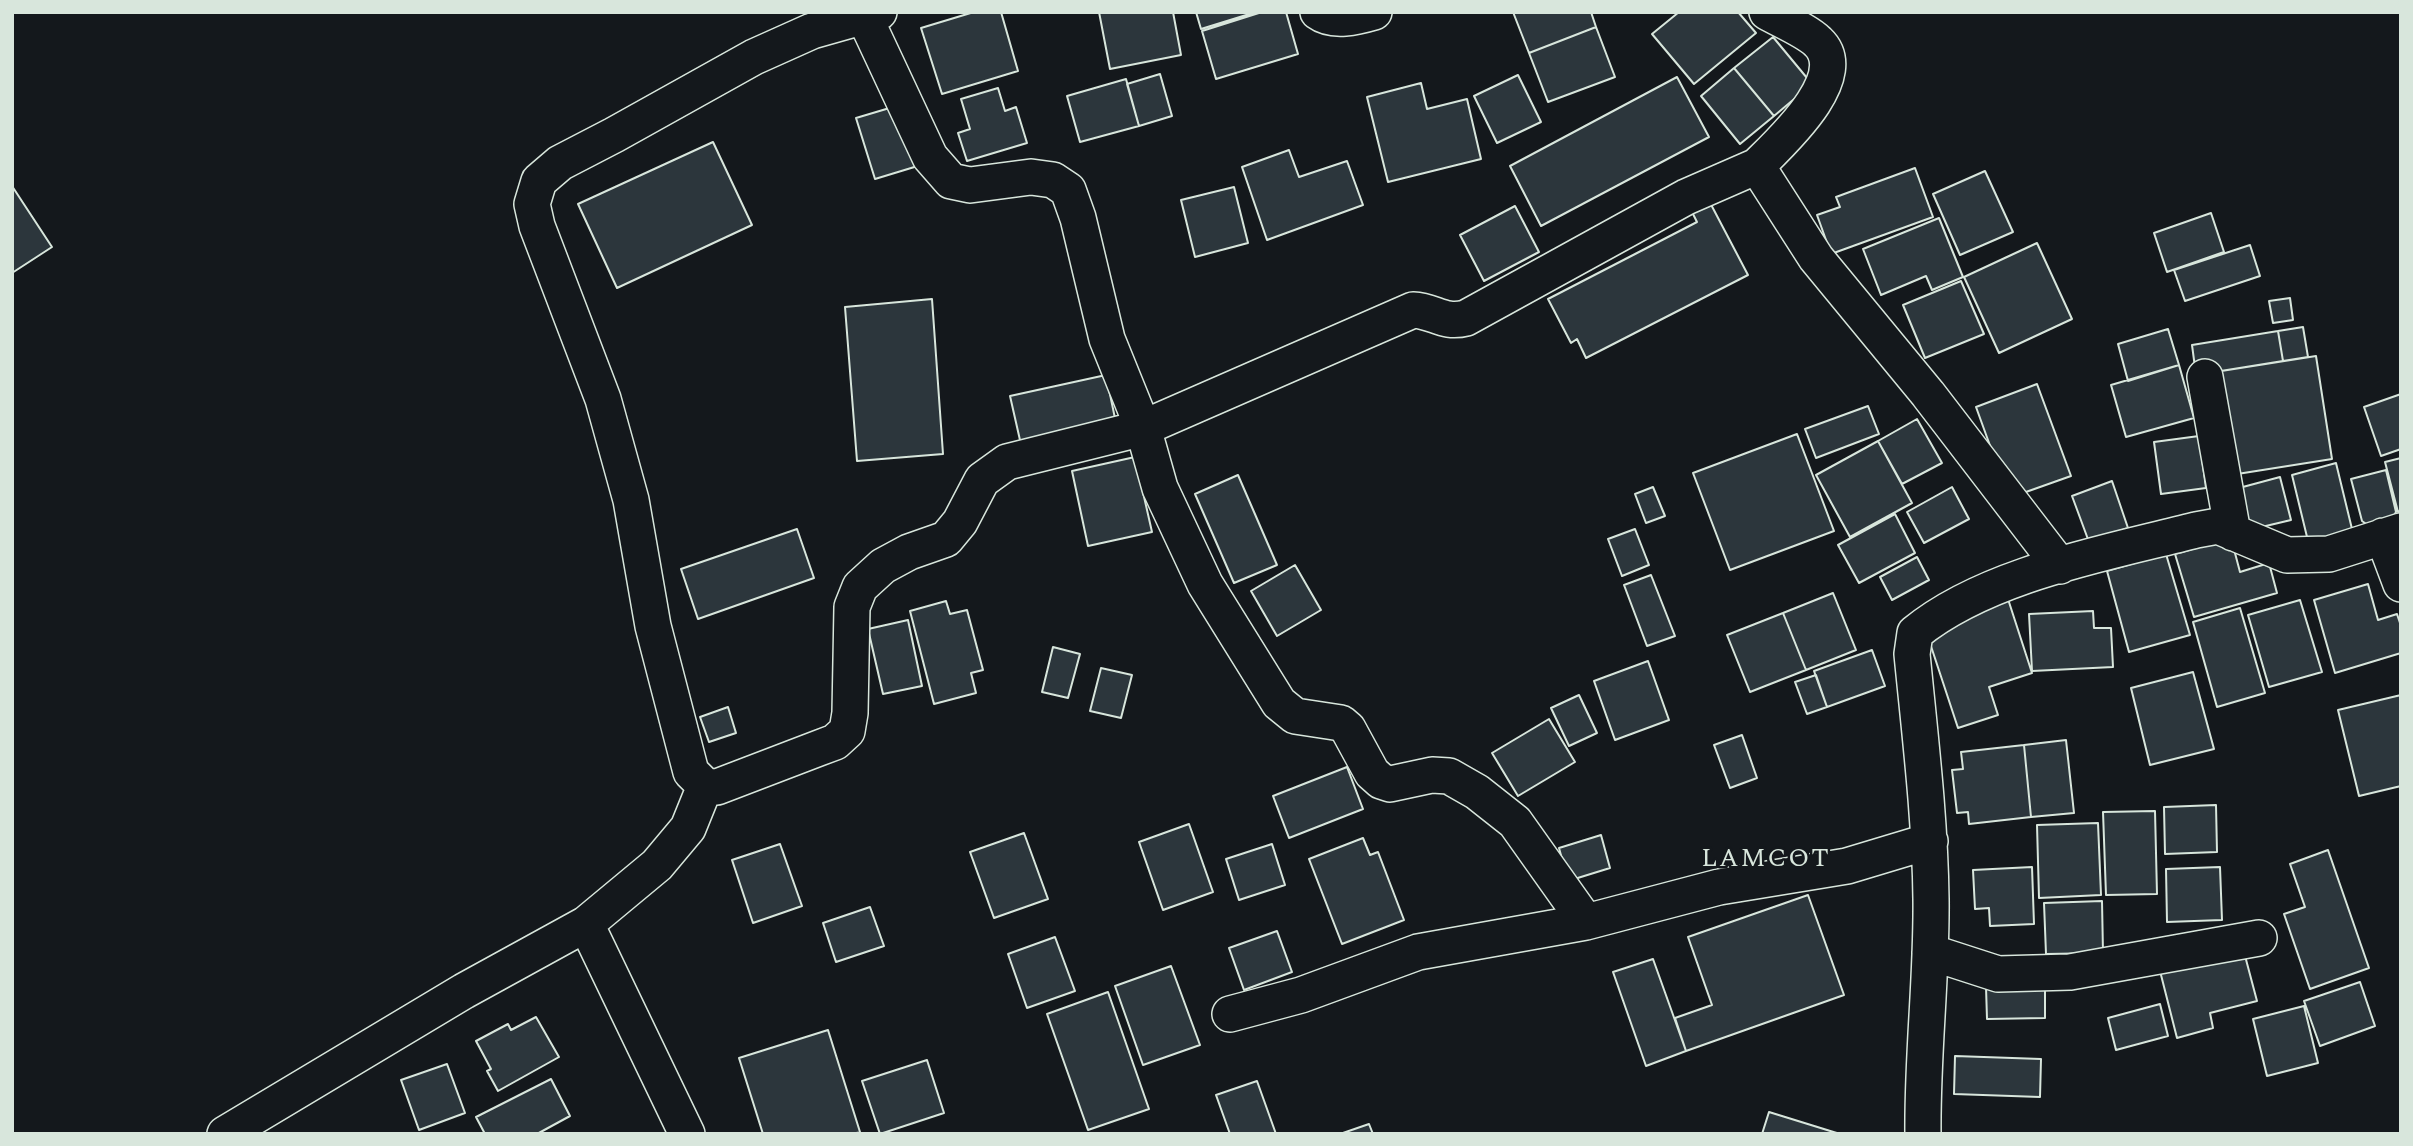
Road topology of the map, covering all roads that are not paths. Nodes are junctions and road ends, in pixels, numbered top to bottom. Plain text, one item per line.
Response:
1 (1318, 12) edge
2 (1374, 12) edge
3 (1767, 12) edge
4 (872, 14) edge
5 (1758, 166) junction
6 (2205, 377) dead end
7 (1143, 428) junction
8 (2233, 533) junction
9 (2392, 533) edge
10 (2060, 566) junction
11 (2401, 583) edge
12 (705, 786) junction
13 (1930, 841) junction
14 (1586, 922) junction
15 (586, 924) junction
16 (2259, 937) dead end
17 (1930, 952) junction
18 (1230, 1014) dead end
19 (225, 1134) edge
20 (687, 1134) edge
21 (1923, 1134) edge

1 - 2 street
3 - 5 street
4 - 7 street
4 - 12 street
5 - 7 street
5 - 10 street
6 - 8 street
7 - 12 street
7 - 14 street
8 - 9 street
8 - 10 street
9 - 11 street
10 - 13 street
12 - 15 street
13 - 14 street
13 - 17 street
14 - 18 street
15 - 19 street
15 - 20 street
16 - 17 street
17 - 21 street

